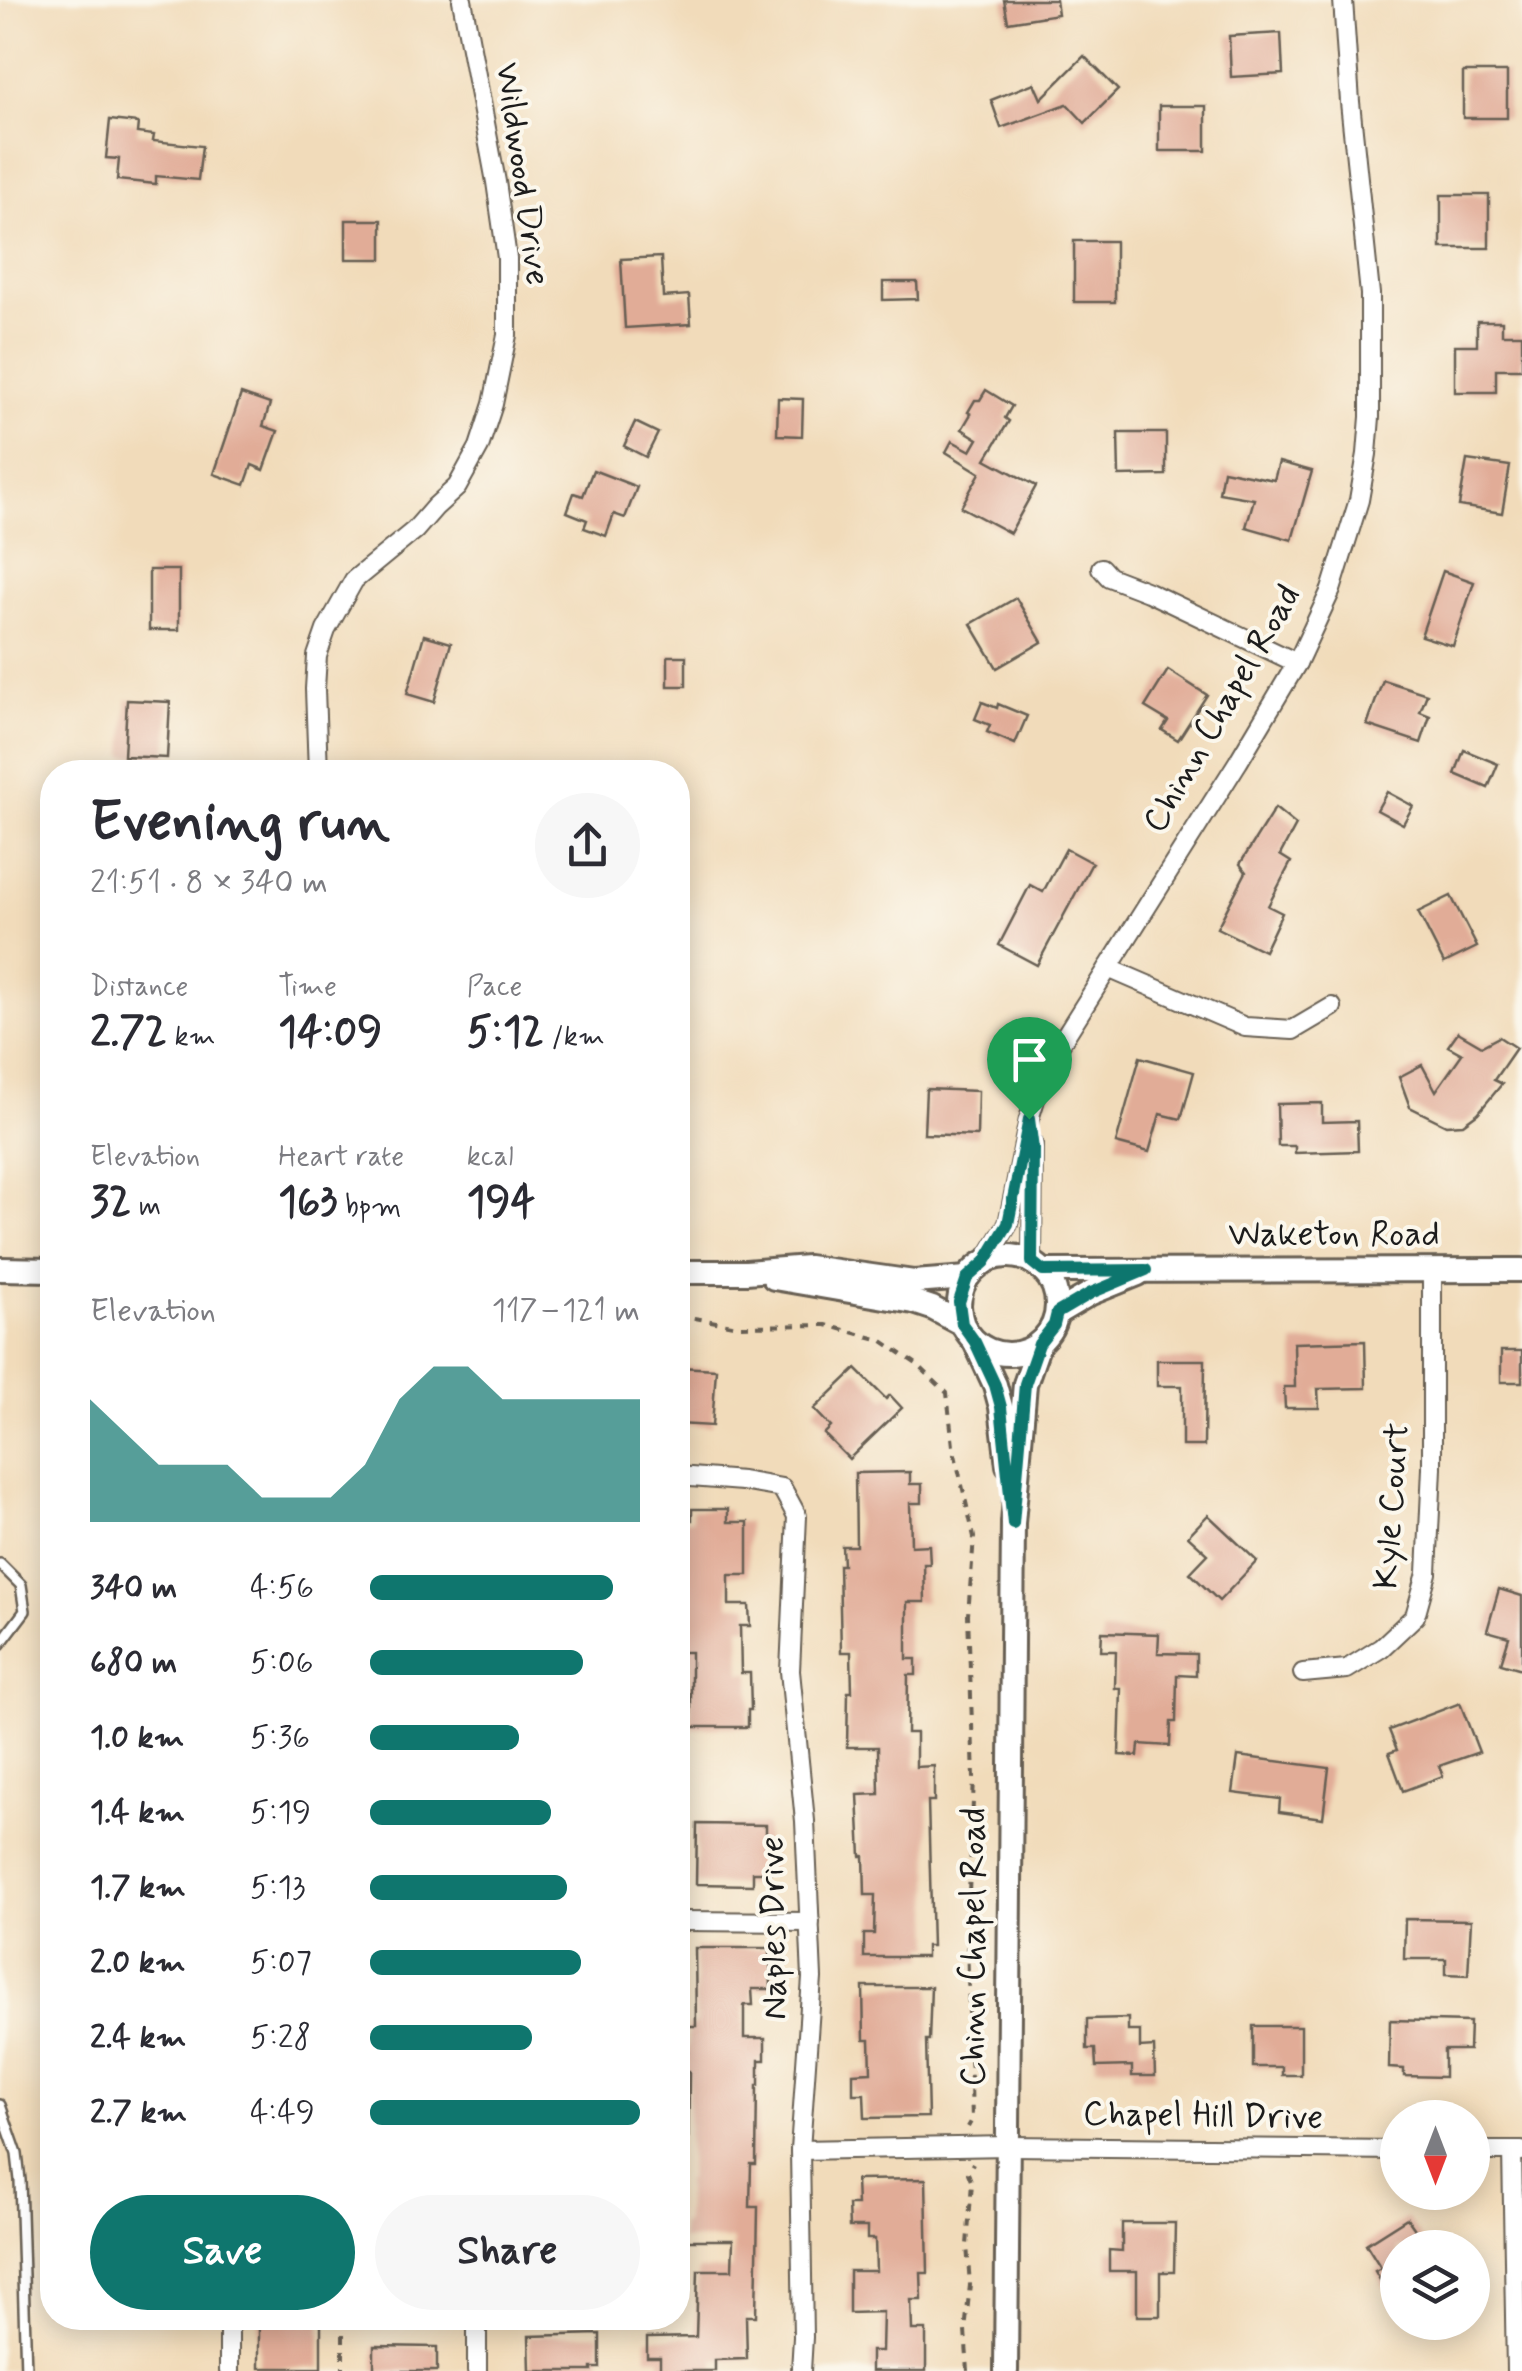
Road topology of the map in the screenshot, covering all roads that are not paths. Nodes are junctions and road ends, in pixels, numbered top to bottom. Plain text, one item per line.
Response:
1 (462, 0) edge
2 (1343, 0) edge
3 (1100, 568) dead end
4 (1297, 663) junction
5 (318, 760) edge
6 (1108, 968) junction
7 (1332, 1006) dead end
8 (1029, 1119) junction
9 (985, 1262) junction
10 (1038, 1266) junction
11 (0, 1269) edge
12 (40, 1270) edge
13 (1146, 1270) junction
14 (1432, 1270) junction
15 (1522, 1270) edge
16 (690, 1272) edge
17 (746, 1272) junction
18 (967, 1278) junction
19 (1057, 1313) junction
20 (969, 1333) junction
21 (1039, 1344) junction
22 (690, 1477) edge
23 (1013, 1524) junction
24 (0, 1564) edge
25 (0, 1644) edge
26 (1304, 1673) dead end
27 (690, 1921) edge
28 (810, 1922) junction
29 (0, 2105) edge
30 (1008, 2146) junction
31 (800, 2150) junction
32 (1380, 2150) edge
33 (1490, 2151) edge
34 (1517, 2152) edge
35 (228, 2330) edge
36 (477, 2330) edge
37 (26, 2371) edge
38 (230, 2371) edge
39 (477, 2371) edge
40 (801, 2371) edge
41 (1006, 2371) edge
42 (1516, 2371) edge

1 - 5 street, Wildwood Drive
2 - 4 street, Chinn Chapel Road
3 - 4 street
4 - 6 street, Chinn Chapel Road
6 - 7 street
6 - 8 street, Chinn Chapel Road
8 - 9 street, Chinn Chapel Road
8 - 10 street, Chinn Chapel Road
9 - 10 street
9 - 18 street
10 - 13 street, Waketon Road
10 - 19 street
11 - 12 street
13 - 14 street, Waketon Road
13 - 19 street, Waketon Road
14 - 15 street, Waketon Road
14 - 26 street, Kyle Court
16 - 17 street
17 - 18 street
17 - 20 street
18 - 20 street
19 - 21 street
20 - 21 street
20 - 23 street, Chinn Chapel Road
21 - 23 street, Chinn Chapel Road
22 - 28 street, Naples Drive
23 - 30 street, Chinn Chapel Road
24 - 25 lane
27 - 28 street
28 - 31 street, Naples Drive
29 - 37 lane
30 - 31 street, Chapel Hill Drive
30 - 32 street, Chapel Hill Drive
30 - 41 street, Chinn Chapel Road
31 - 40 street, Naples Drive
33 - 34 street
34 - 42 street
35 - 38 street
36 - 39 street

